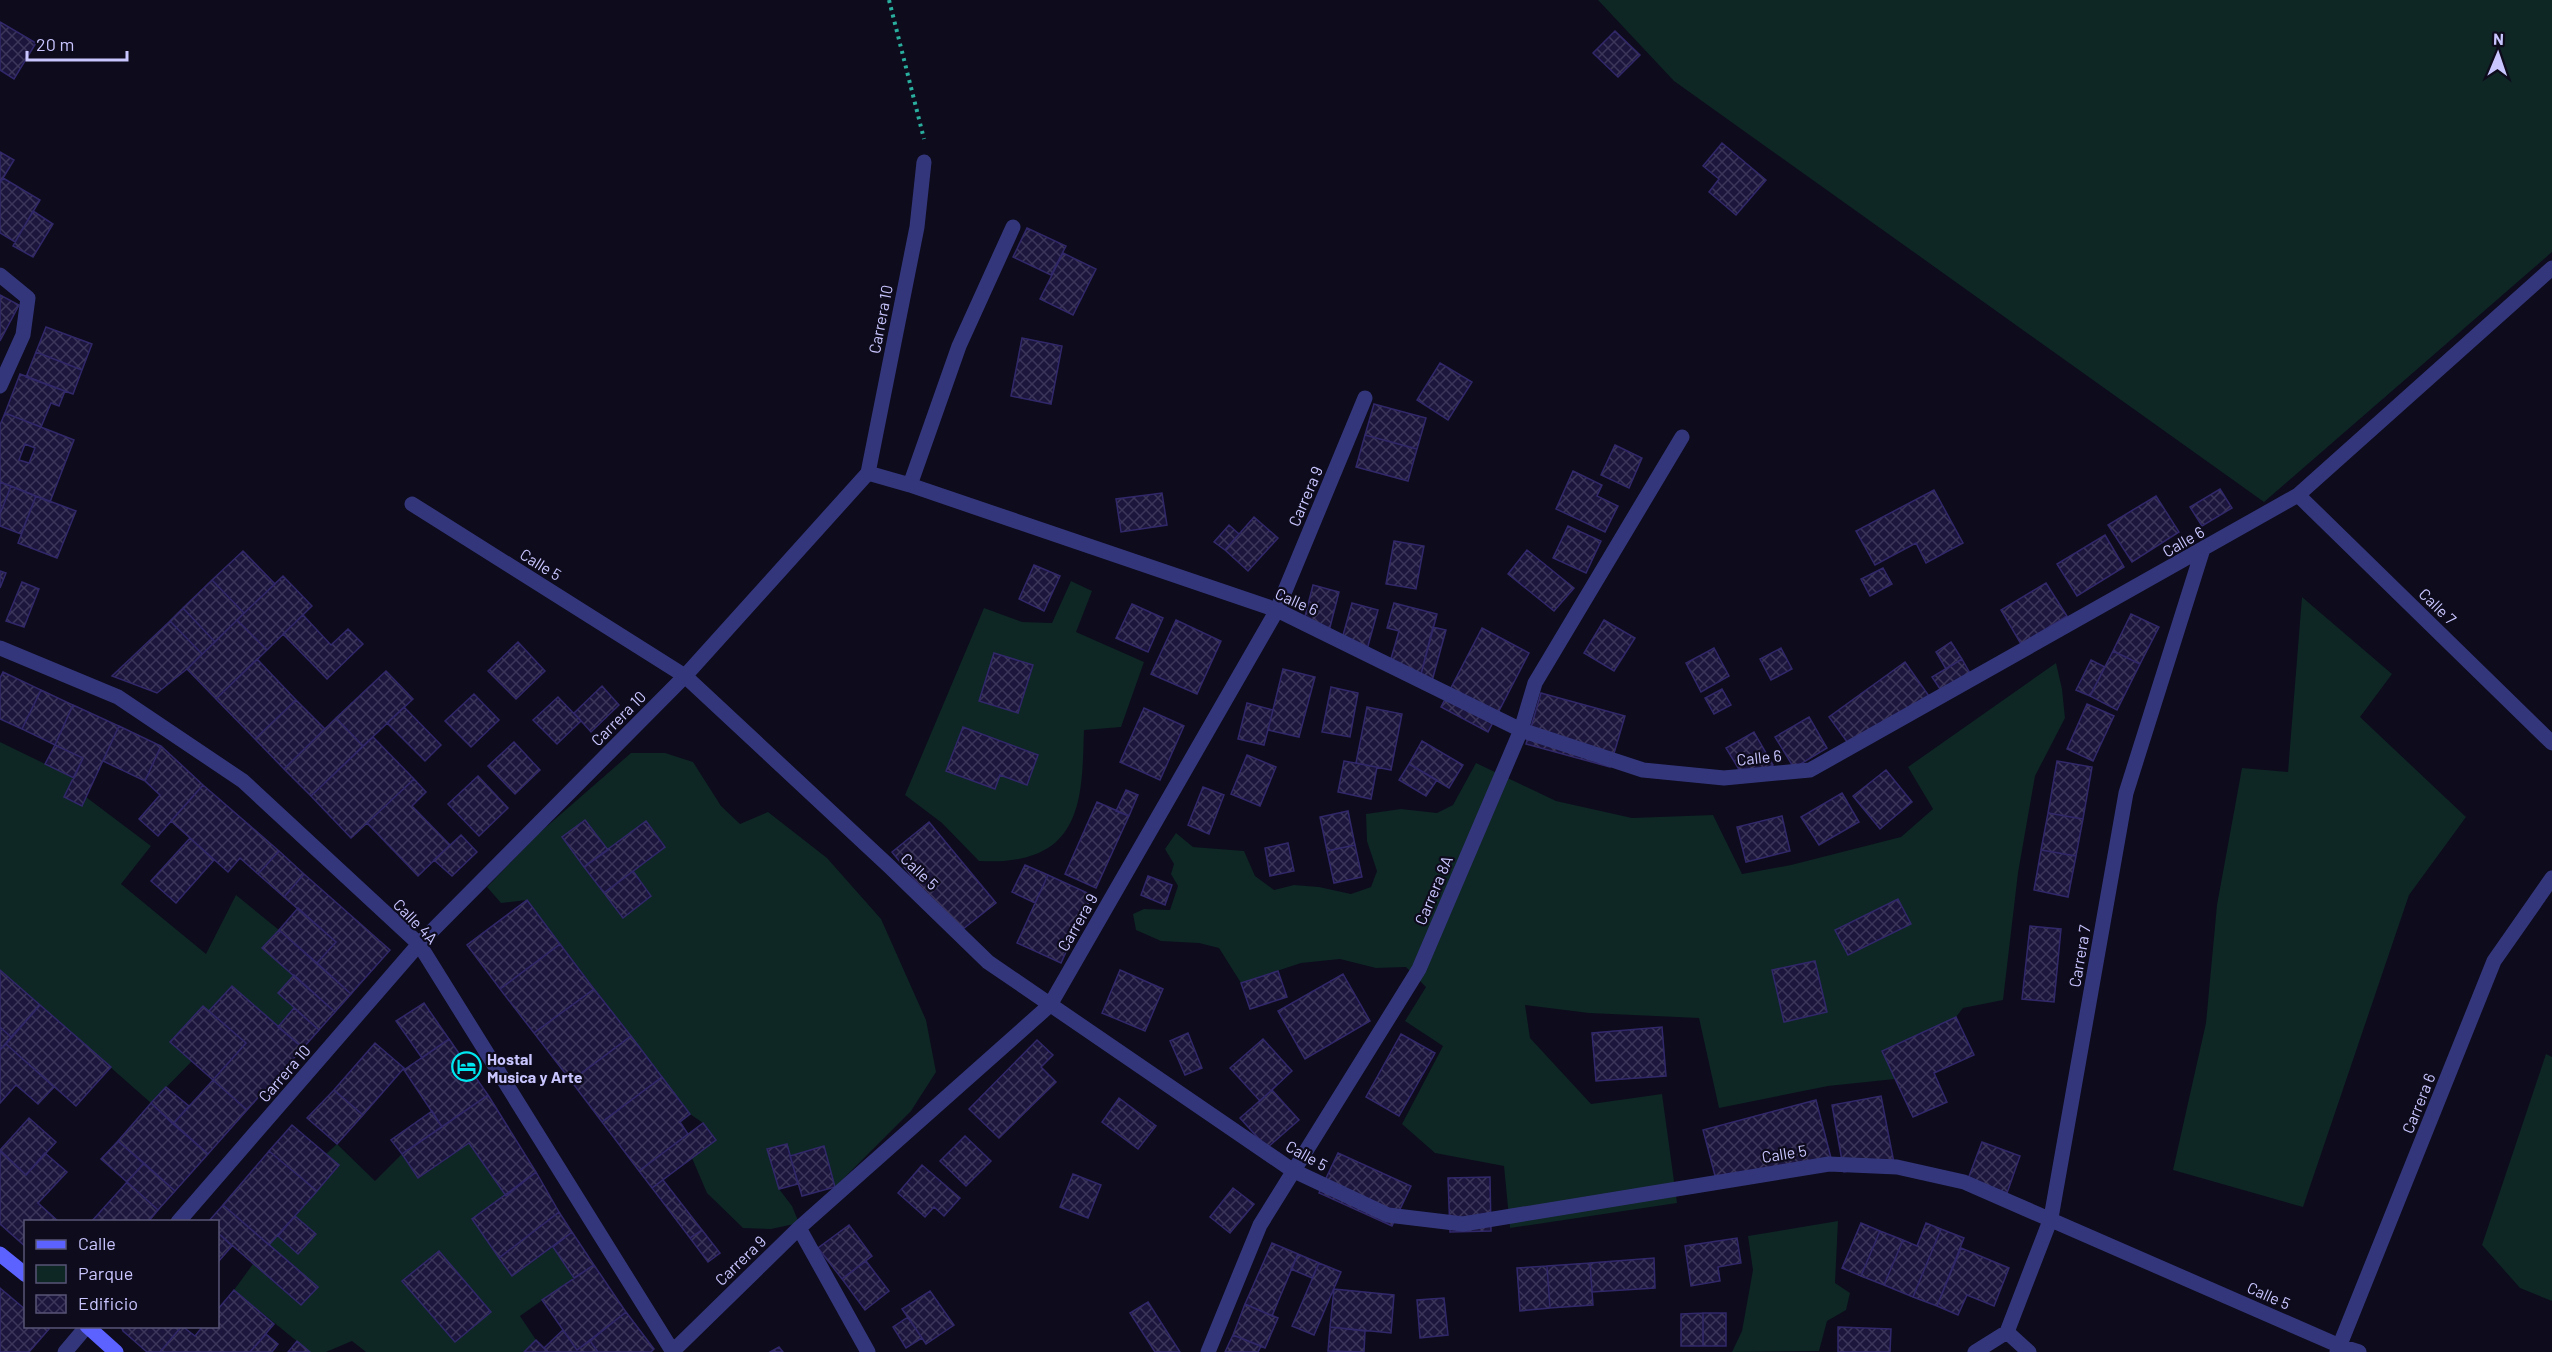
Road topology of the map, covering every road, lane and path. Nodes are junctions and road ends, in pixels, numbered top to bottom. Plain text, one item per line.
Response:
1 (889, 0) edge
2 (924, 162) joint
3 (1013, 227) dead end
4 (2552, 268) edge
5 (0, 275) edge
6 (0, 386) edge
7 (1365, 398) dead end
8 (1682, 437) dead end
9 (868, 473) junction
10 (910, 485) junction
11 (2298, 495) junction
12 (412, 504) dead end
13 (2202, 552) junction
14 (1277, 610) junction
15 (0, 648) edge
16 (685, 676) junction
17 (1521, 730) junction
18 (2552, 743) edge
19 (2552, 878) edge
20 (419, 944) junction
21 (1050, 1005) junction
22 (1292, 1170) junction
23 (2051, 1218) junction
24 (179, 1220) edge
25 (799, 1228) junction
26 (0, 1254) edge
27 (24, 1273) edge
28 (86, 1328) edge
29 (88, 1328) edge
30 (2007, 1332) junction
31 (2339, 1349) edge
32 (65, 1352) edge
33 (116, 1352) edge
34 (673, 1352) edge
35 (868, 1352) edge
36 (1208, 1352) edge
37 (1975, 1352) edge
38 (2029, 1352) edge
39 (2359, 1352) edge

1 - 2 path
2 - 9 street, Carrera 10
3 - 10 street
4 - 11 street, Calle 6
5 - 6 street
7 - 14 street, Carrera 9
8 - 17 street, Carrera 8A
9 - 10 street, Calle 6
9 - 16 street, Carrera 10
10 - 14 street, Calle 6
11 - 13 street, Calle 6
11 - 18 street, Calle 7
12 - 16 street, Calle 5
13 - 17 street, Calle 6
13 - 23 street, Carrera 7
14 - 17 street, Calle 6
14 - 21 street, Carrera 9
15 - 20 street, Calle 4A
16 - 20 street, Carrera 10
16 - 21 street, Calle 5
17 - 22 street, Carrera 8A
19 - 31 street, Carrera 6
20 - 24 street, Carrera 10
20 - 34 street, Calle 4A
21 - 22 street, Calle 5
21 - 25 street, Carrera 9
22 - 23 street, Calle 5
22 - 36 street, Carrera 8A
23 - 30 street, Carrera 7
23 - 31 street, Calle 5
25 - 34 street, Carrera 9
25 - 35 street
26 - 27 main road
28 - 32 street
29 - 33 main road
30 - 37 street
30 - 38 street
31 - 39 street, Calle 5

